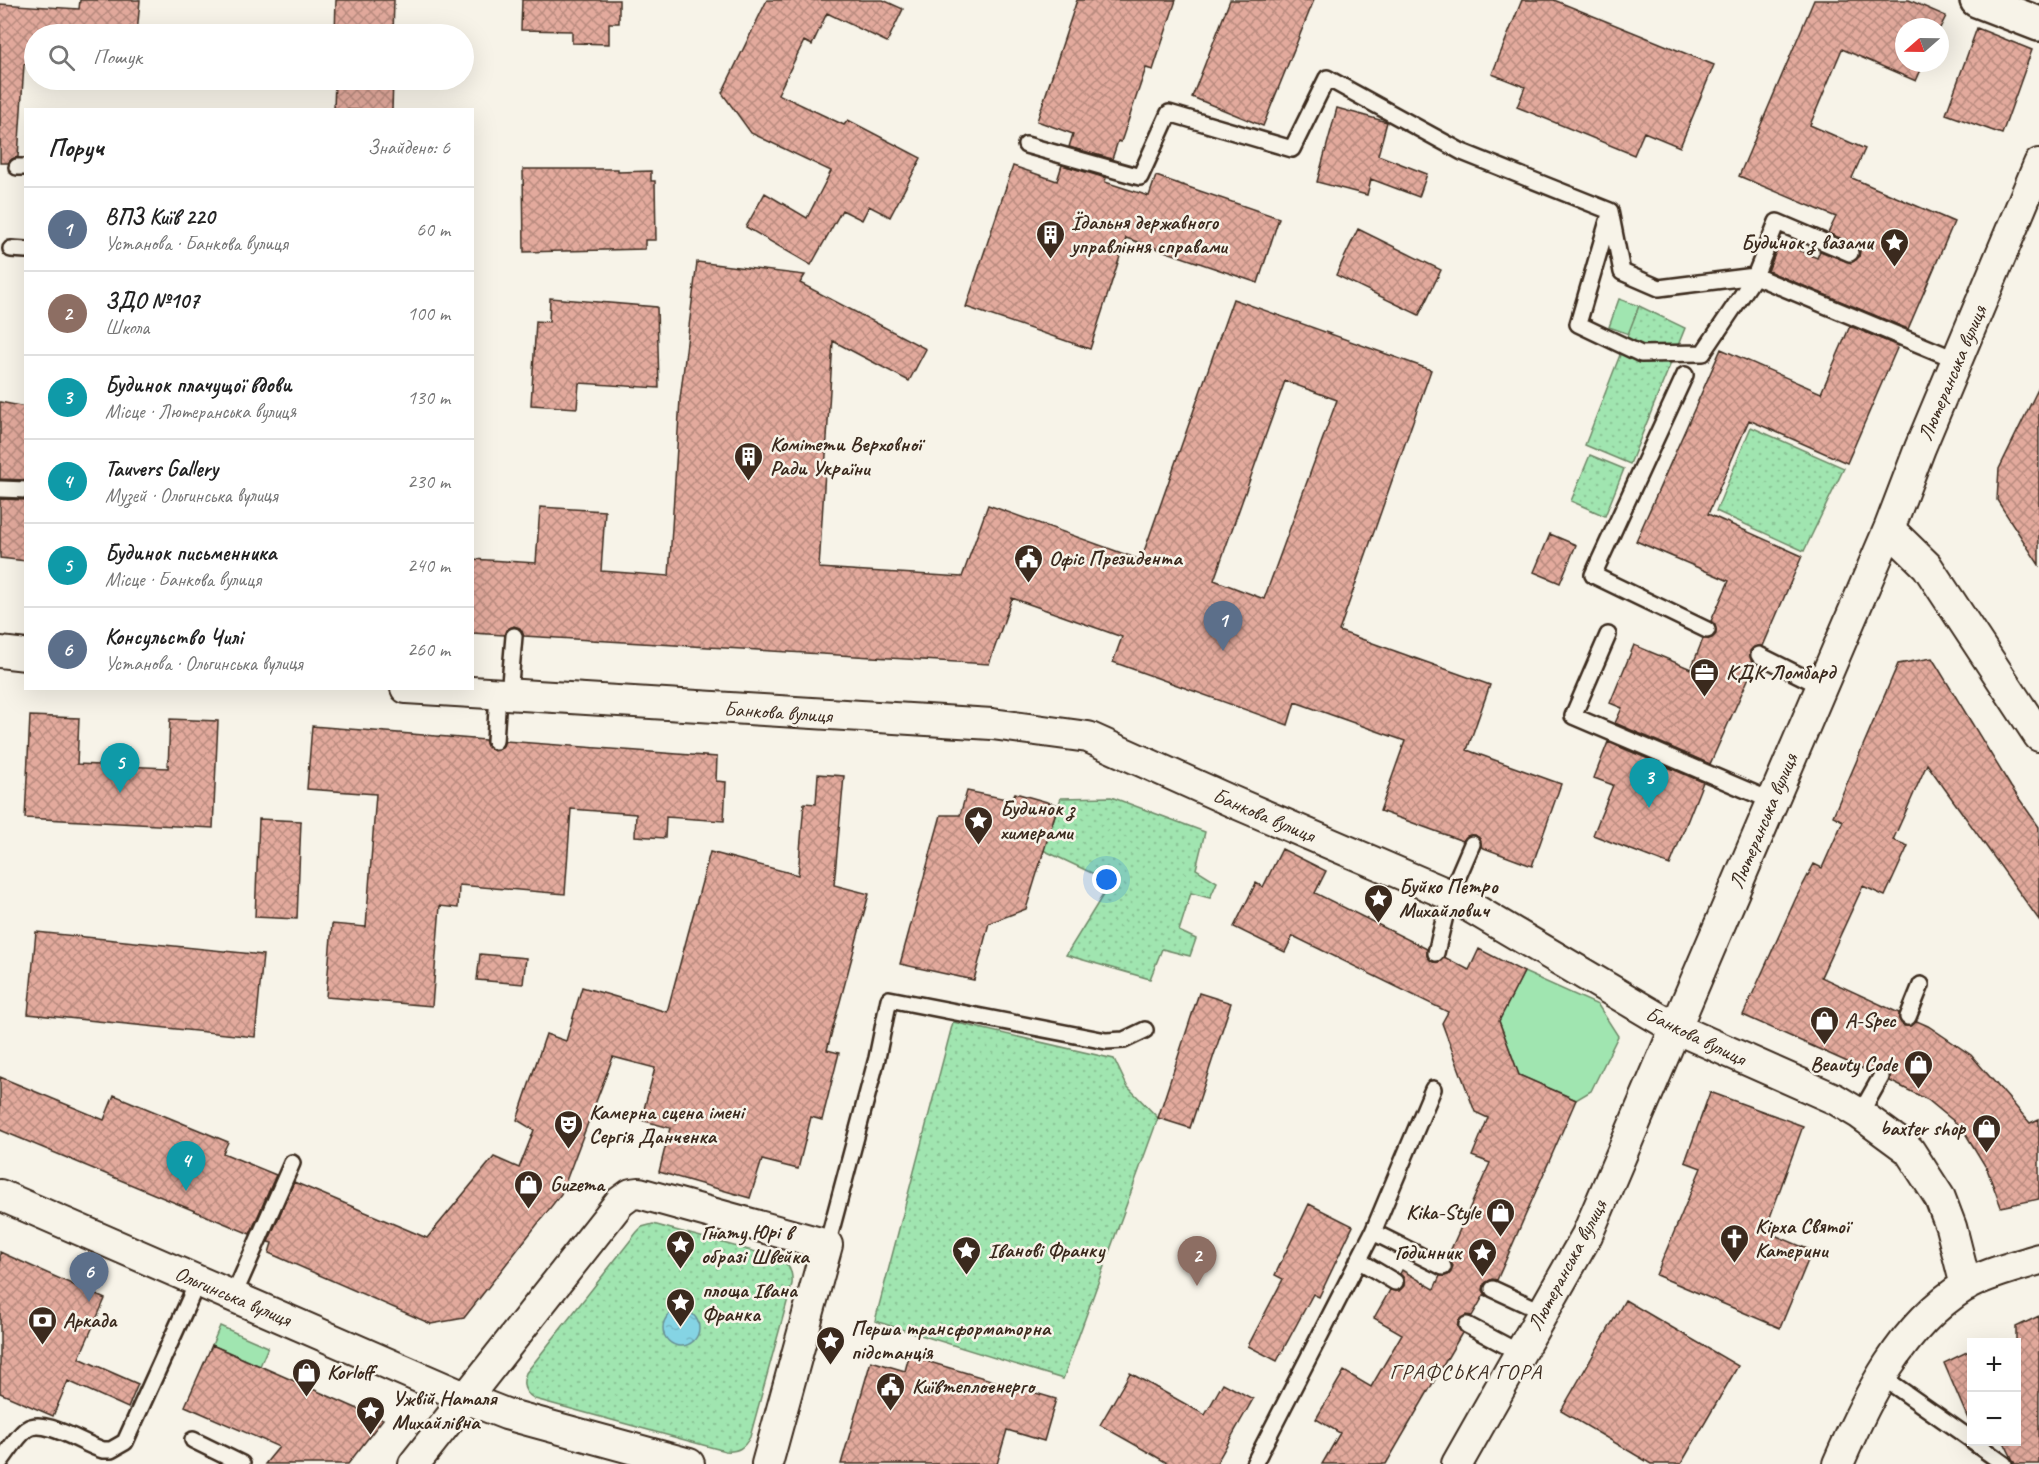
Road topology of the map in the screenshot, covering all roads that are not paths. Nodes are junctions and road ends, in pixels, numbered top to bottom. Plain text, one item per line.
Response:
1 (1977, 0) edge
2 (2039, 24) edge
3 (1026, 146) dead end
4 (2039, 164) edge
5 (1610, 211) junction
6 (1850, 253) dead end
7 (1755, 276) junction
8 (1957, 360) junction
9 (1685, 375) dead end
10 (0, 489) edge
11 (24, 490) edge
12 (1889, 529) junction
13 (1707, 630) dead end
14 (1608, 635) dead end
15 (514, 636) dead end
16 (0, 652) edge
17 (24, 655) edge
18 (1759, 655) dead end
19 (1821, 686) junction
20 (434, 690) edge
21 (504, 695) junction
22 (2039, 736) edge
23 (495, 741) dead end
24 (1772, 801) junction
25 (1472, 844) dead end
26 (1450, 895) junction
27 (1436, 953) dead end
28 (1921, 985) dead end
29 (1908, 1017) dead end
30 (1675, 1028) junction
31 (1145, 1030) dead end
32 (1881, 1077) dead end
33 (1433, 1089) dead end
34 (1860, 1114) junction
35 (292, 1163) dead end
36 (0, 1195) edge
37 (1373, 1232) junction
38 (827, 1245) junction
39 (2039, 1259) edge
40 (1358, 1260) junction
41 (1443, 1268) dead end
42 (198, 1281) junction
43 (1395, 1282) dead end
44 (1966, 1286) junction
45 (1493, 1290) dead end
46 (233, 1297) junction
47 (1543, 1312) junction
48 (1467, 1325) dead end
49 (1520, 1353) junction
50 (1881, 1376) junction
51 (466, 1398) junction
52 (1967, 1437) edge
53 (193, 1440) dead end
54 (1979, 1446) edge
55 (0, 1462) edge
56 (242, 1464) edge
57 (414, 1464) edge
58 (689, 1464) edge
59 (767, 1464) edge
60 (1254, 1464) edge
61 (1457, 1464) edge
62 (1838, 1464) edge
63 (2004, 1464) edge

1 - 2 street
3 - 5 lane
4 - 8 street, Лютеранська вулиця
5 - 7 lane
5 - 7 lane
6 - 7 lane
7 - 8 lane
8 - 12 street, Лютеранська вулиця
9 - 13 lane
10 - 11 lane
12 - 19 street, Лютеранська вулиця
12 - 22 street
14 - 24 lane
15 - 21 lane
16 - 17 street
18 - 19 lane
19 - 24 street, Лютеранська вулиця
20 - 21 street, Банкова вулиця
21 - 23 lane
21 - 26 street, Банкова вулиця
24 - 30 street, Лютеранська вулиця
25 - 26 lane
26 - 27 lane
26 - 30 street, Банкова вулиця
28 - 29 lane
30 - 34 street, Банкова вулиця
30 - 47 street, Лютеранська вулиця
31 - 38 lane
32 - 34 lane
33 - 37 lane
34 - 44 street, Банкова вулиця
35 - 46 lane
36 - 42 street, Ольгинська вулиця
37 - 40 lane
37 - 41 lane
38 - 51 street
38 - 59 street
39 - 44 street
40 - 43 lane
40 - 60 lane
42 - 46 street, Ольгинська вулиця
42 - 55 lane
44 - 50 street
45 - 47 lane
46 - 51 street, Ольгинська вулиця
47 - 49 street, Лютеранська вулиця
48 - 49 lane
49 - 61 street, Лютеранська вулиця
50 - 52 lane
50 - 62 street
51 - 57 street
51 - 58 street
53 - 56 lane
54 - 63 lane

